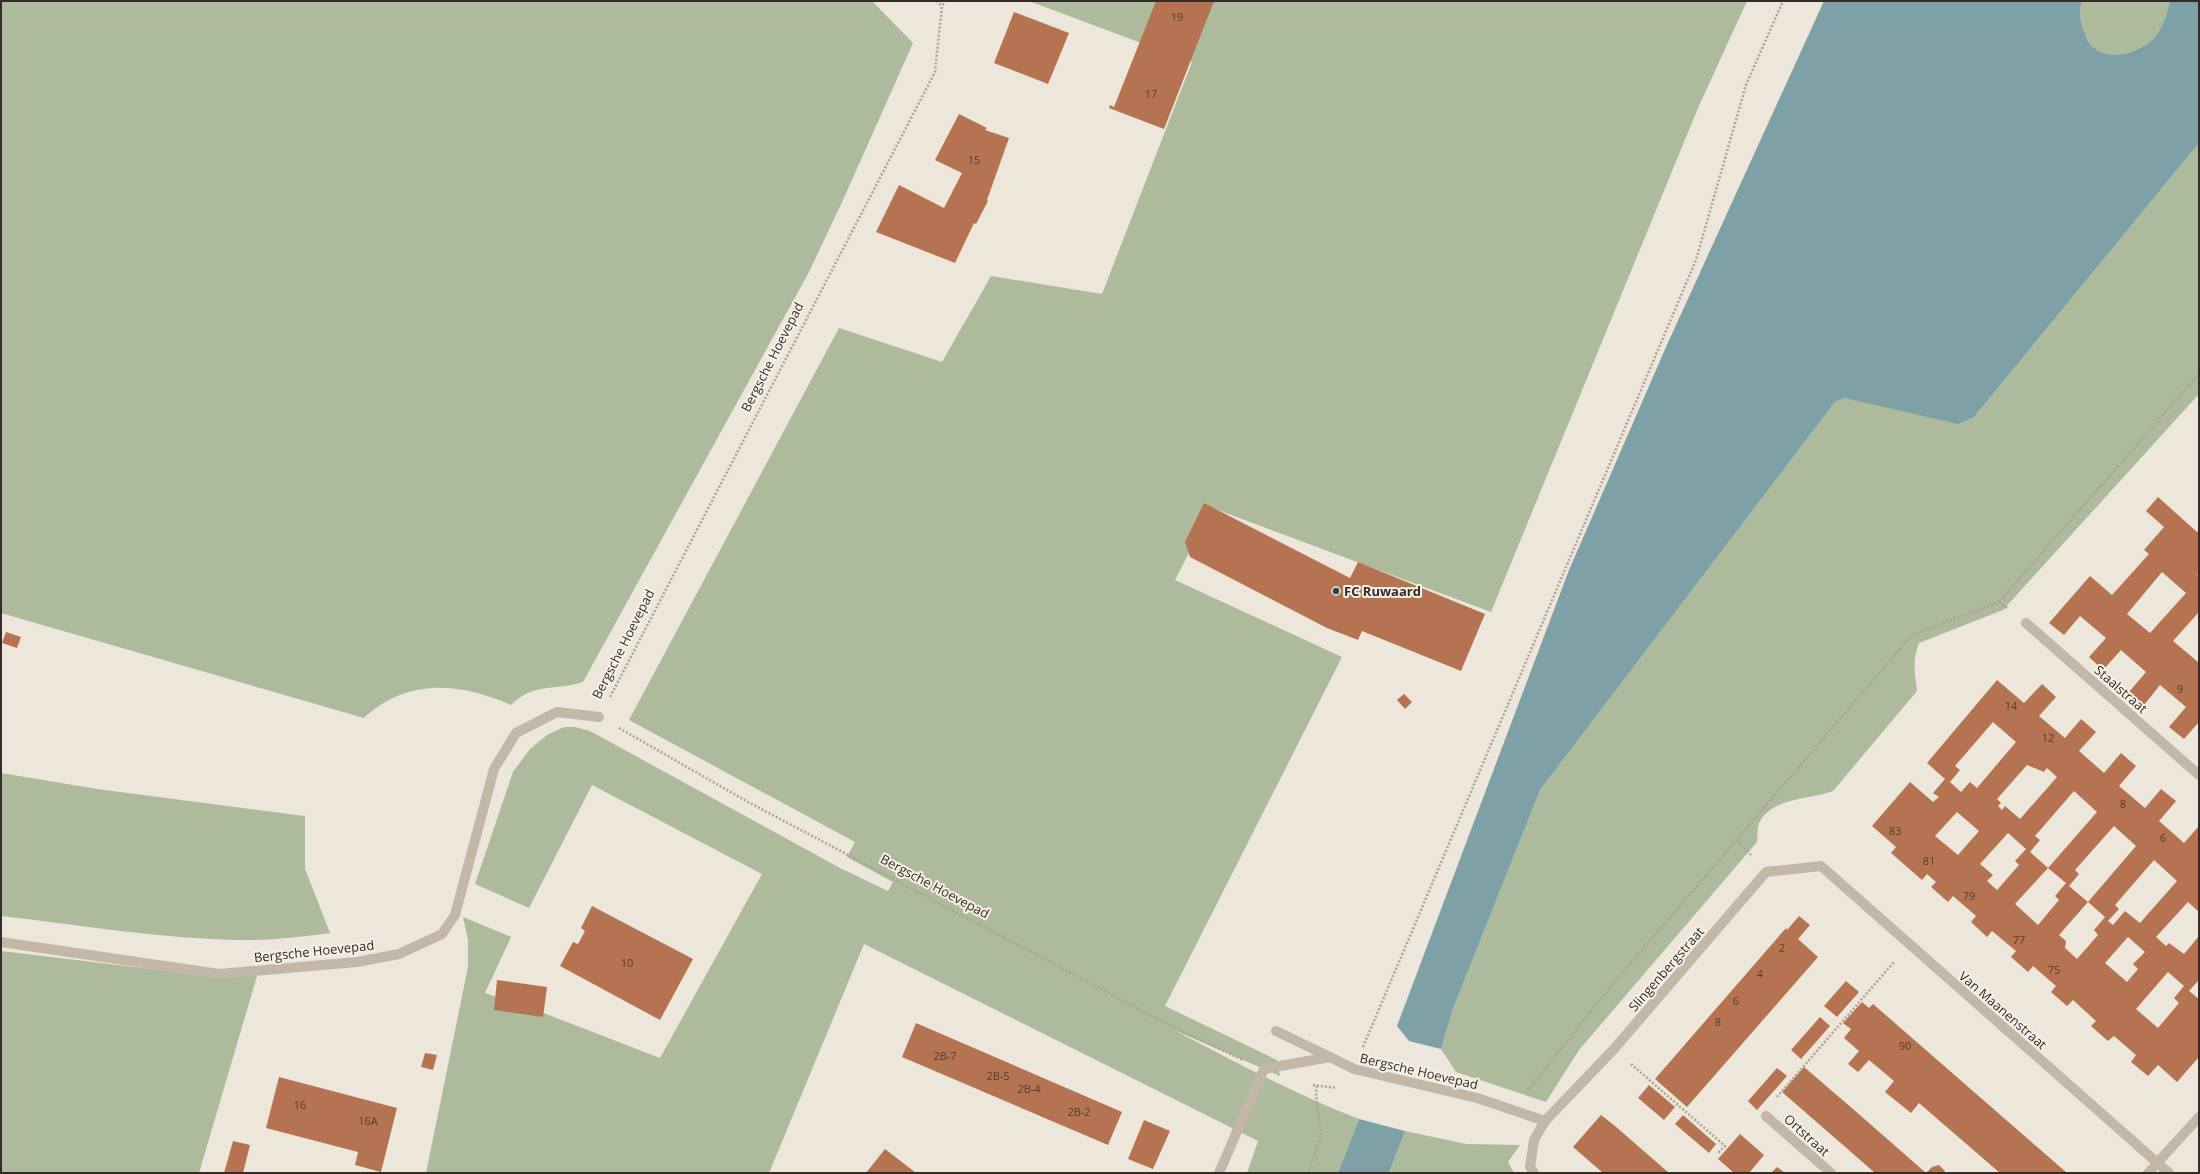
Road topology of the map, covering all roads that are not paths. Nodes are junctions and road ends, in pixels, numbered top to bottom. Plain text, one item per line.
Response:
1 (2026, 623) dead end
2 (599, 717) road end
3 (2199, 775) edge
4 (1821, 866) joint
5 (1, 942) edge
6 (1276, 1031) dead end
7 (1330, 1057) junction
8 (1766, 1116) road end
9 (2199, 1117) edge
10 (1545, 1121) junction
11 (2157, 1163) junction
12 (1219, 1173) edge
13 (1534, 1173) edge
14 (1830, 1173) edge
15 (2148, 1173) edge
16 (2168, 1173) edge

1 - 3 street, Staalstraat
2 - 5 street, Bergsche Hoevepad
4 - 10 street, Slingenbergstraat
4 - 11 street, Van Maanenstraat
6 - 7 street, Bergsche Hoevepad
7 - 10 street, Bergsche Hoevepad
7 - 12 street
8 - 14 street, Ortstraat
9 - 11 street
10 - 13 street
11 - 15 street
11 - 16 street, Van Maanenstraat

